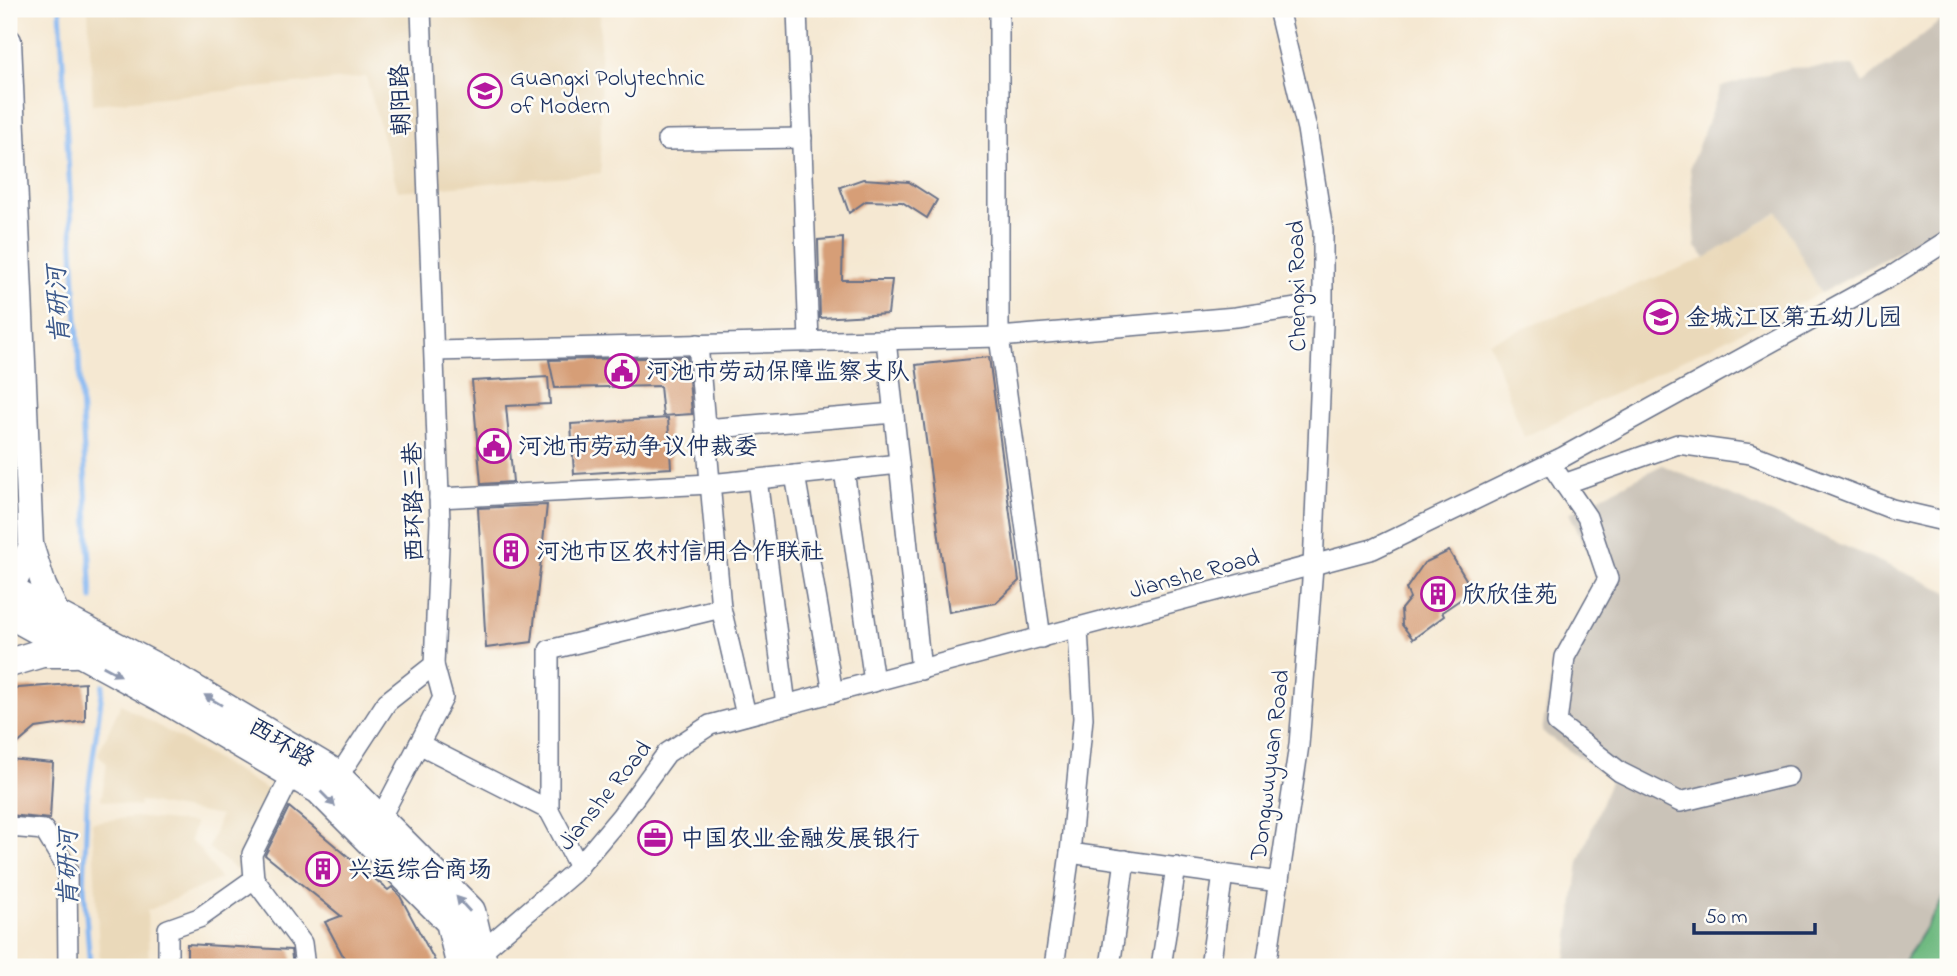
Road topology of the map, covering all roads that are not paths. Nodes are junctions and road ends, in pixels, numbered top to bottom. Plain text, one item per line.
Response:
1 (421, 9) edge
2 (797, 9) edge
3 (999, 9) edge
4 (1278, 9) edge
5 (9, 41) edge
6 (802, 138) junction
7 (667, 140) dead end
8 (428, 188) joint
9 (1948, 240) edge
10 (1323, 304) junction
11 (999, 337) junction
12 (886, 340) junction
13 (809, 342) junction
14 (698, 344) junction
15 (435, 351) junction
16 (894, 413) junction
17 (705, 429) junction
18 (1550, 463) junction
19 (899, 464) junction
20 (844, 470) junction
21 (795, 475) junction
22 (757, 479) junction
23 (710, 484) junction
24 (1564, 484) junction
25 (439, 498) junction
26 (1948, 522) edge
27 (31, 545) junction
28 (1313, 567) junction
29 (9, 598) edge
30 (721, 608) junction
31 (59, 617) junction
32 (1078, 629) junction
33 (1041, 638) junction
34 (79, 654) junction
35 (9, 663) edge
36 (434, 665) junction
37 (921, 670) junction
38 (874, 682) junction
39 (833, 692) junction
40 (786, 705) junction
41 (746, 715) junction
42 (419, 744) junction
43 (292, 774) junction
44 (1788, 776) dead end
45 (338, 777) junction
46 (549, 810) junction
47 (380, 819) junction
48 (9, 827) edge
49 (1070, 853) junction
50 (1125, 860) junction
51 (579, 867) junction
52 (1176, 867) junction
53 (1223, 874) junction
54 (254, 879) junction
55 (1279, 882) junction
56 (475, 962) edge
57 (68, 967) edge
58 (169, 967) edge
59 (306, 967) edge
60 (1054, 967) edge
61 (1111, 967) edge
62 (1161, 967) edge
63 (1210, 967) edge
64 (1266, 967) edge

1 - 8 street, 朝阳路
2 - 6 street
3 - 11 street
4 - 10 street, Chengxi Road
5 - 27 main road
6 - 7 street
6 - 13 street
8 - 15 street, 西环路三巷
9 - 18 street, Jianshe Road
10 - 11 street
10 - 28 street, Chengxi Road
11 - 12 street
11 - 33 street
12 - 13 street
12 - 16 street
13 - 14 street
14 - 15 street
14 - 17 street
15 - 25 street, 西环路三巷
16 - 17 street
16 - 19 street
17 - 23 street
18 - 24 street
18 - 28 street, Jianshe Road
19 - 20 street
19 - 37 street
20 - 21 street
20 - 38 street
21 - 22 street
21 - 39 street
22 - 23 street
22 - 40 street
23 - 25 street
23 - 30 street
24 - 26 street
24 - 44 street
25 - 36 street, 西环路三巷
27 - 29 main road
27 - 31 main road
28 - 32 street, Jianshe Road
28 - 55 street, Dongwuyuan Road
29 - 31 highway, 西环路
29 - 34 highway, 西环路
30 - 41 street
30 - 46 street
45 -> 31 highway, 西环路
32 - 33 street, Jianshe Road
32 - 49 street
33 - 37 street, Jianshe Road
34 - 35 highway
34 -> 43 highway, 西环路
36 - 42 street, 西环路三巷
36 - 45 street
37 - 38 street, Jianshe Road
38 - 39 street, Jianshe Road
39 - 40 street, Jianshe Road
40 - 41 street, Jianshe Road
41 - 51 street, Jianshe Road
42 - 46 street
42 - 47 street, 西环路三巷
43 - 54 street
43 -> 56 highway, 西环路
45 - 47 highway, 西环路
46 - 51 street
56 -> 47 highway, 西环路
48 - 57 street
49 - 50 street
49 - 60 street
50 - 52 street
50 - 61 street
51 - 56 street, Jianshe Road
52 - 53 street
52 - 62 street
53 - 55 street
53 - 63 street
54 - 58 street
54 - 59 street
55 - 64 street, Dongwuyuan Road

